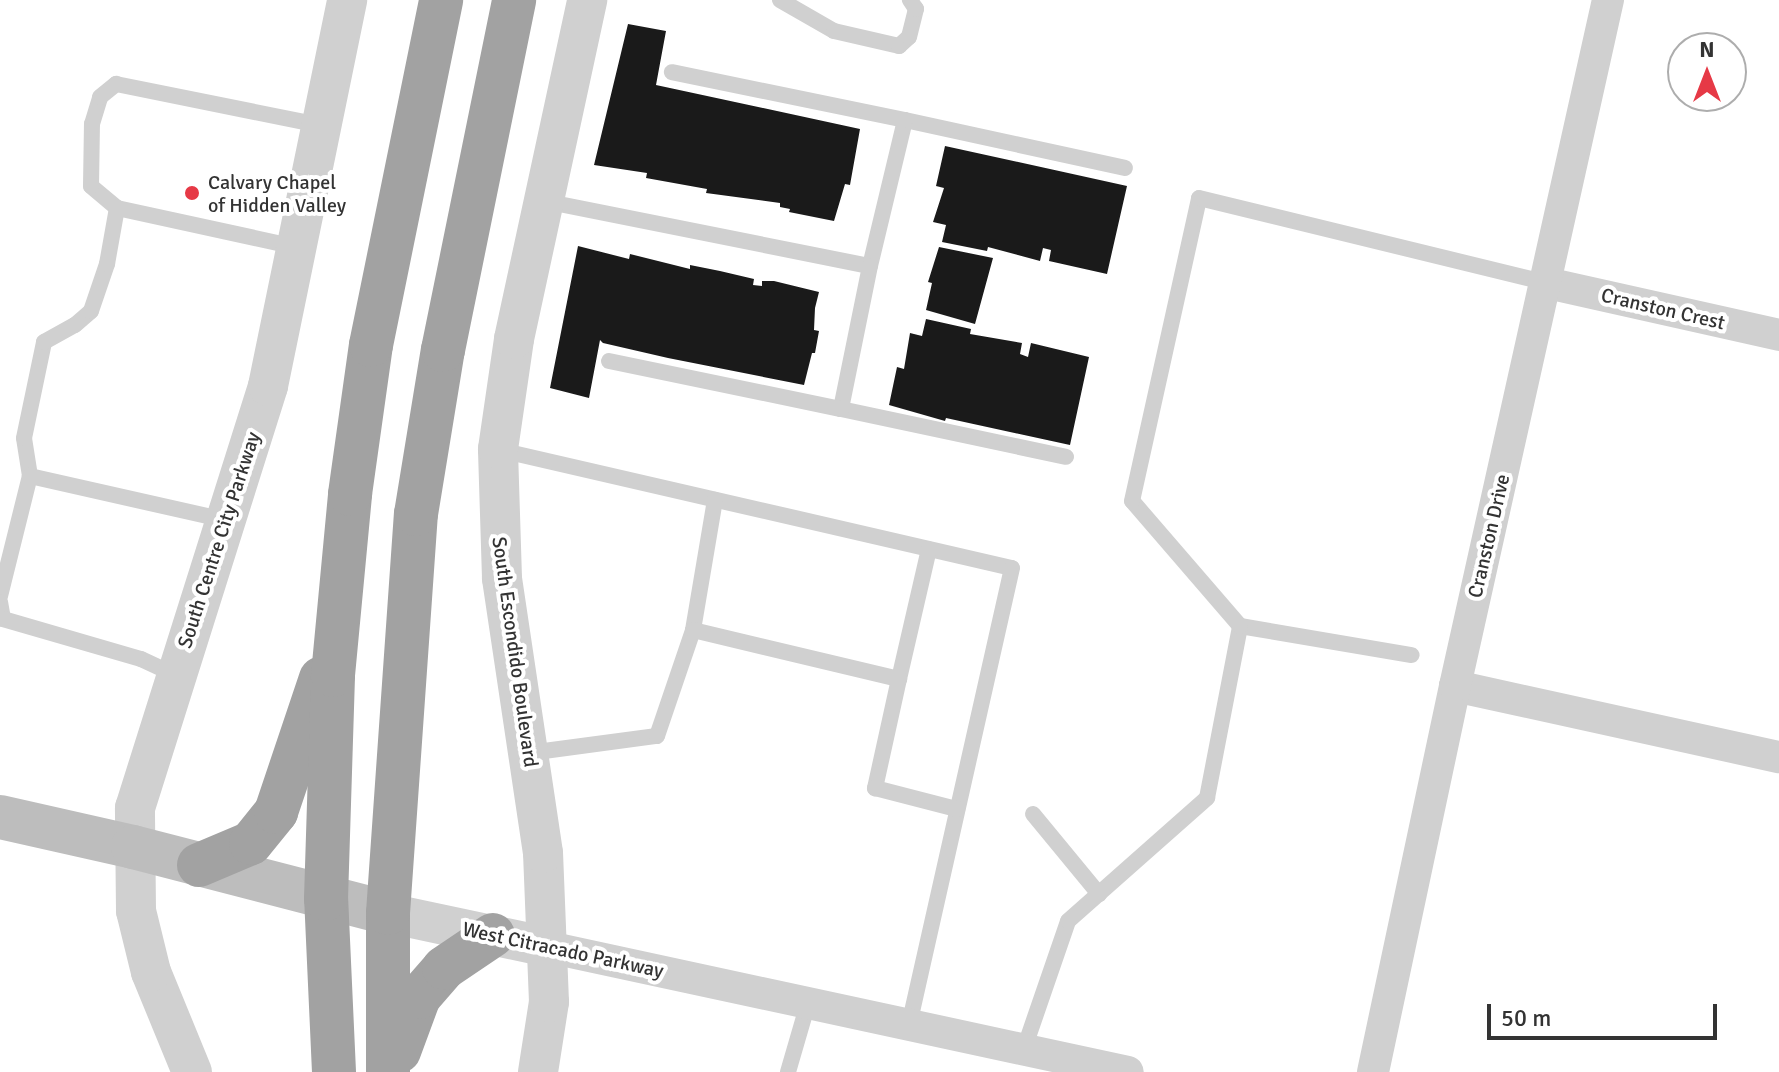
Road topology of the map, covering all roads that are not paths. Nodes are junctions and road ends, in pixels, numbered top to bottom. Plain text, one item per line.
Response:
1 (347, 0) edge
2 (441, 0) edge
3 (514, 0) edge
4 (587, 0) edge
5 (780, 0) edge
6 (910, 0) edge
7 (1608, 0) edge
8 (672, 72) dead end
9 (905, 120) junction
10 (320, 125) junction
11 (1125, 168) dead end
12 (544, 201) junction
13 (117, 208) junction
14 (296, 247) junction
15 (870, 266) junction
16 (1547, 283) junction
17 (1779, 335) edge
18 (609, 361) dead end
19 (841, 409) junction
20 (498, 449) junction
21 (1066, 457) dead end
22 (30, 476) junction
23 (715, 500) junction
24 (225, 520) junction
25 (929, 549) junction
26 (0, 599) edge
27 (1240, 626) junction
28 (693, 630) junction
29 (337, 634) junction
30 (1412, 655) dead end
31 (175, 675) junction
32 (899, 679) junction
33 (1455, 686) junction
34 (529, 753) junction
35 (1779, 757) edge
36 (957, 809) junction
37 (1033, 814) dead end
38 (0, 817) edge
39 (133, 847) junction
40 (199, 865) junction
41 (1099, 894) junction
42 (326, 899) junction
43 (388, 913) junction
44 (493, 935) junction
45 (548, 947) junction
46 (808, 1003) junction
47 (909, 1025) junction
48 (1024, 1049) junction
49 (192, 1072) edge
50 (334, 1072) edge
51 (390, 1072) edge
52 (538, 1072) edge
53 (788, 1072) edge
54 (1128, 1072) edge
55 (1373, 1072) edge

1 - 10 street, South Centre City Parkway
2 - 29 highway
3 - 43 highway
4 - 12 street, South Escondido Boulevard
5 - 6 lane
7 - 16 street, Cranston Drive
8 - 9 lane
9 - 11 lane
9 - 15 lane
10 - 13 lane
10 - 14 street, South Centre City Parkway
12 - 15 lane
12 - 20 street, South Escondido Boulevard
13 - 14 lane
13 - 22 lane
14 - 24 street, South Centre City Parkway
15 - 19 lane
16 - 17 street, Cranston Crest
16 - 27 lane
16 - 33 street, Cranston Drive
18 - 19 lane
19 - 21 lane
20 - 23 lane
20 - 34 street, South Escondido Boulevard
22 - 24 lane
22 - 26 lane
23 - 25 lane
23 - 28 lane
24 - 31 street, South Centre City Parkway
25 - 32 lane
25 - 36 lane
26 - 31 lane
27 - 30 lane
27 - 41 lane
28 - 32 lane
28 - 34 lane
29 - 40 highway
29 - 42 highway
31 - 39 street, South Centre City Parkway
32 - 36 lane
33 - 35 street
33 - 55 street, Cranston Drive
34 - 45 street, South Escondido Boulevard
36 - 47 lane
37 - 41 lane
38 - 39 main road, West Citracado Parkway
39 - 40 main road, West Citracado Parkway
39 - 49 street, South Centre City Parkway
40 - 42 main road, West Citracado Parkway
41 - 48 lane
42 - 43 main road, West Citracado Parkway
42 - 50 highway
43 - 44 street, West Citracado Parkway
43 - 51 highway
44 - 45 street, West Citracado Parkway
44 - 51 highway
45 - 46 street, West Citracado Parkway
45 - 52 street, South Escondido Boulevard
46 - 47 street, West Citracado Parkway
46 - 53 lane
47 - 48 street, West Citracado Parkway
48 - 54 street, West Citracado Parkway

